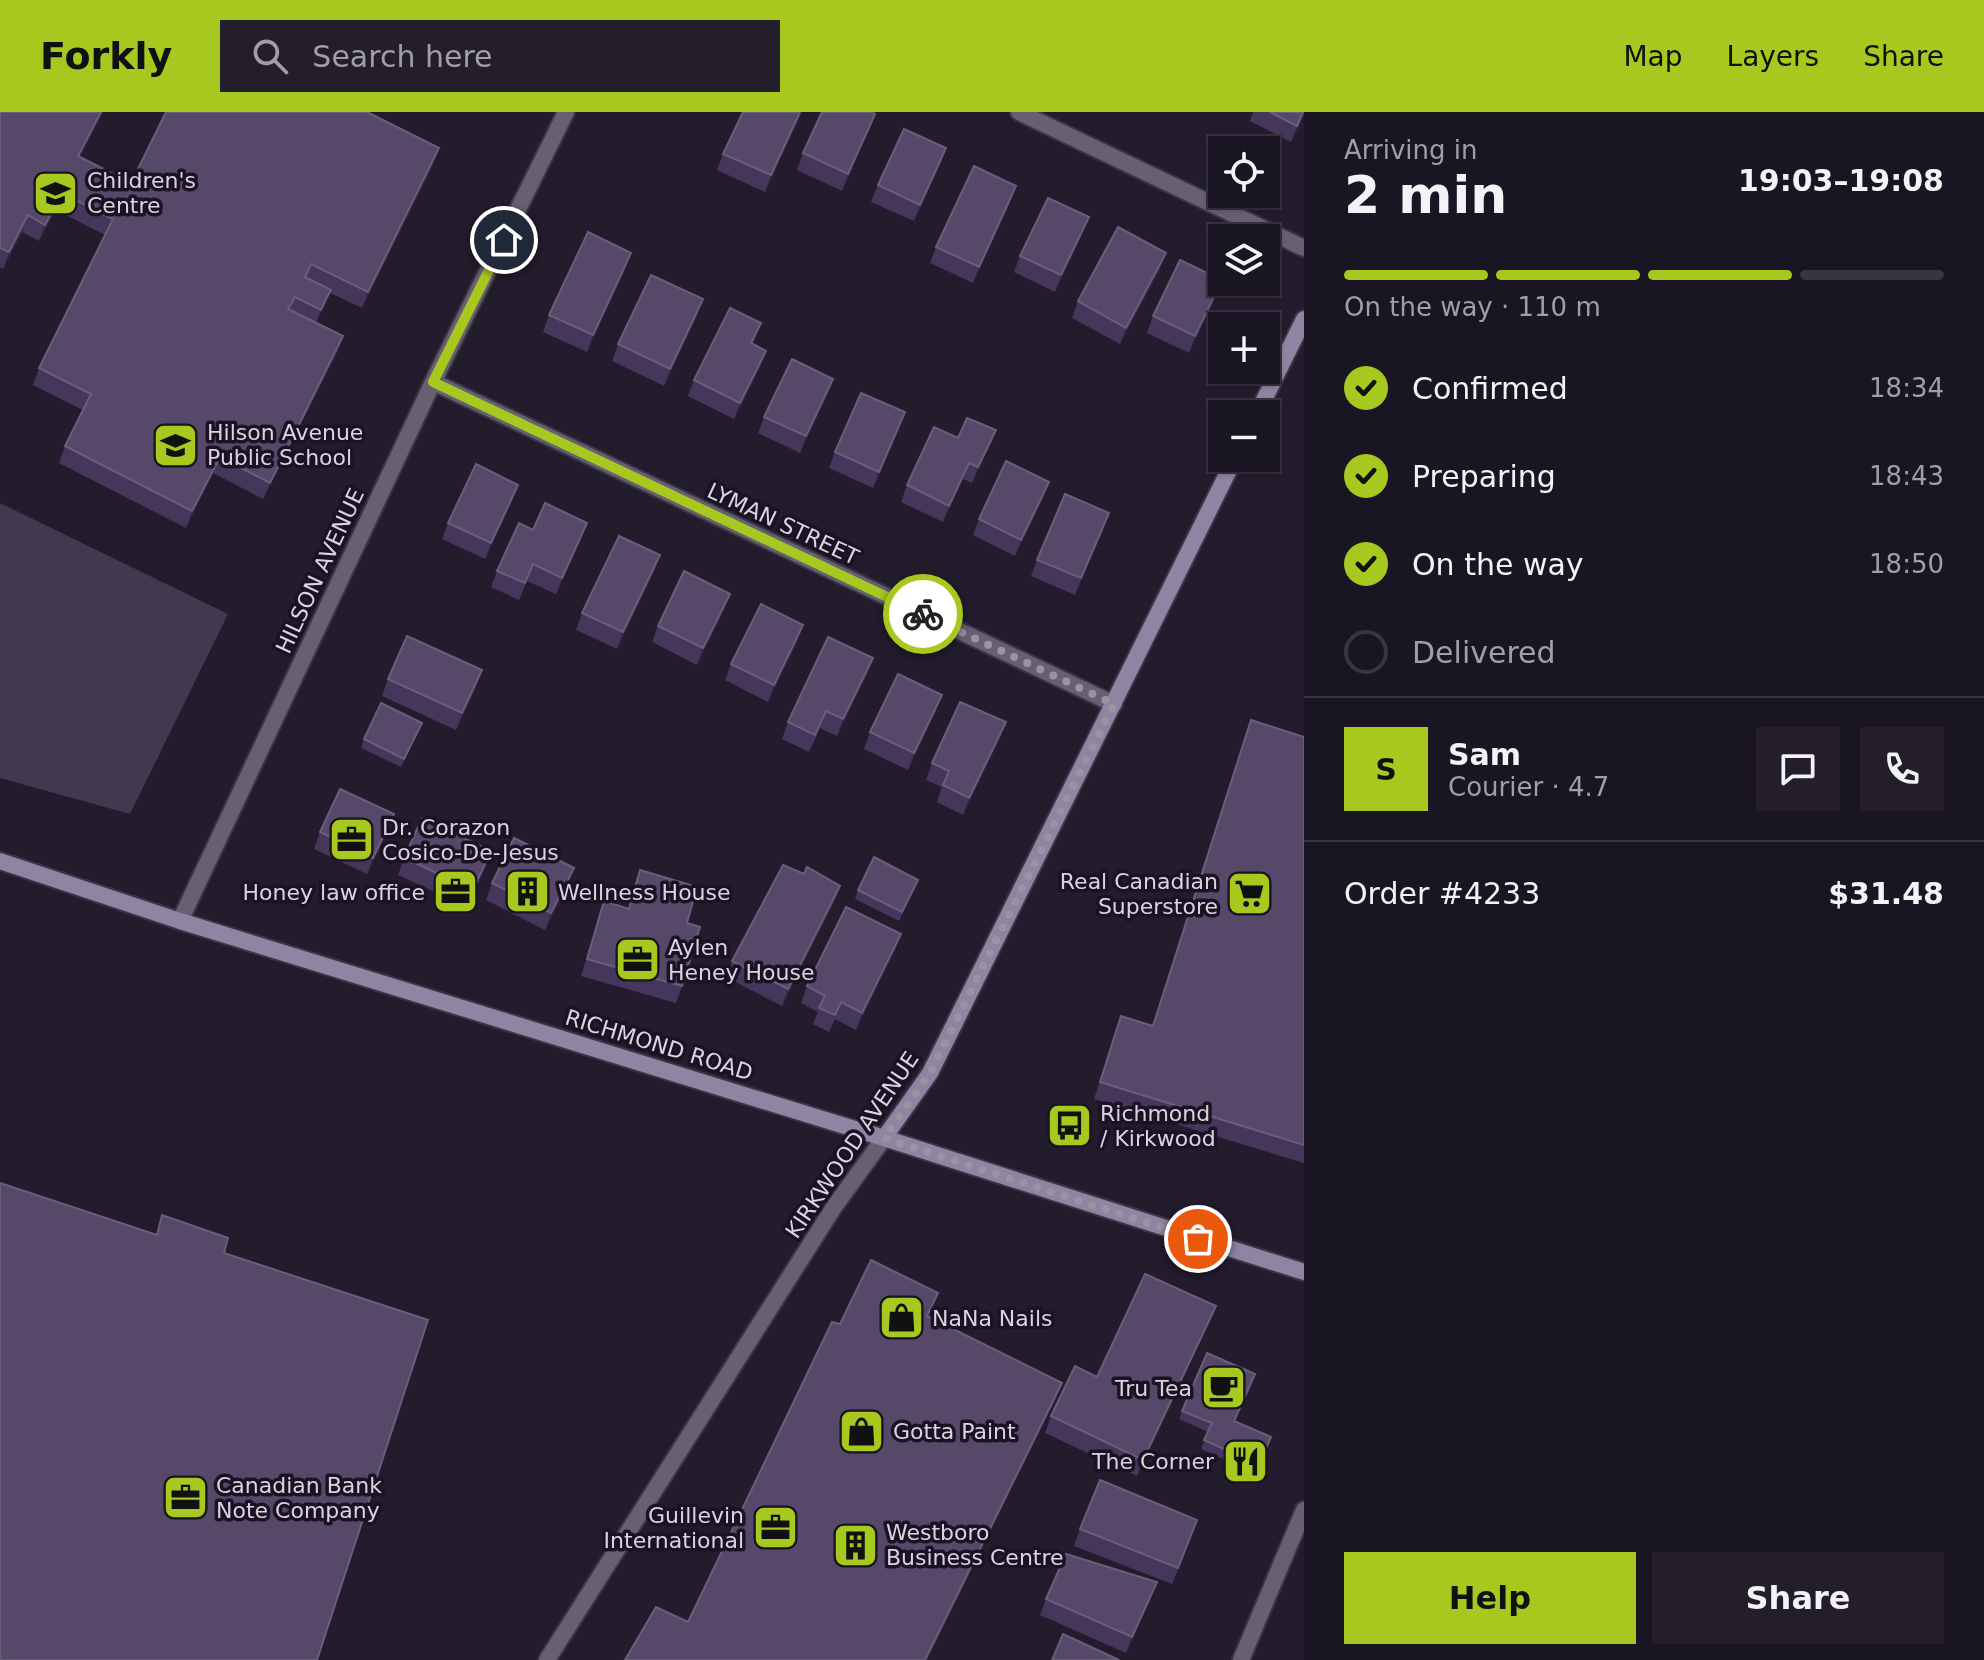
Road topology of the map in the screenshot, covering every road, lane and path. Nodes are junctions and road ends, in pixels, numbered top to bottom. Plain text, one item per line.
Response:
1 (566, 112) edge
2 (1019, 112) edge
3 (1304, 248) edge
4 (1304, 319) edge
5 (433, 382) junction
6 (1264, 400) edge
7 (1228, 472) edge
8 (1114, 704) junction
9 (0, 861) edge
10 (180, 921) junction
11 (884, 1138) junction
12 (1304, 1272) edge
13 (1304, 1510) edge
14 (547, 1660) edge
15 (1241, 1660) edge

1 - 5 street, HILSON AVENUE
2 - 3 street
4 - 6 main road
5 - 8 street, LYMAN STREET
5 - 10 street, HILSON AVENUE
7 - 8 main road, KIRKWOOD AVENUE
8 - 11 main road, KIRKWOOD AVENUE
9 - 10 main road, RICHMOND ROAD
10 - 11 main road, RICHMOND ROAD
11 - 12 main road, RICHMOND ROAD
11 - 14 street, KIRKWOOD AVENUE
13 - 15 street

